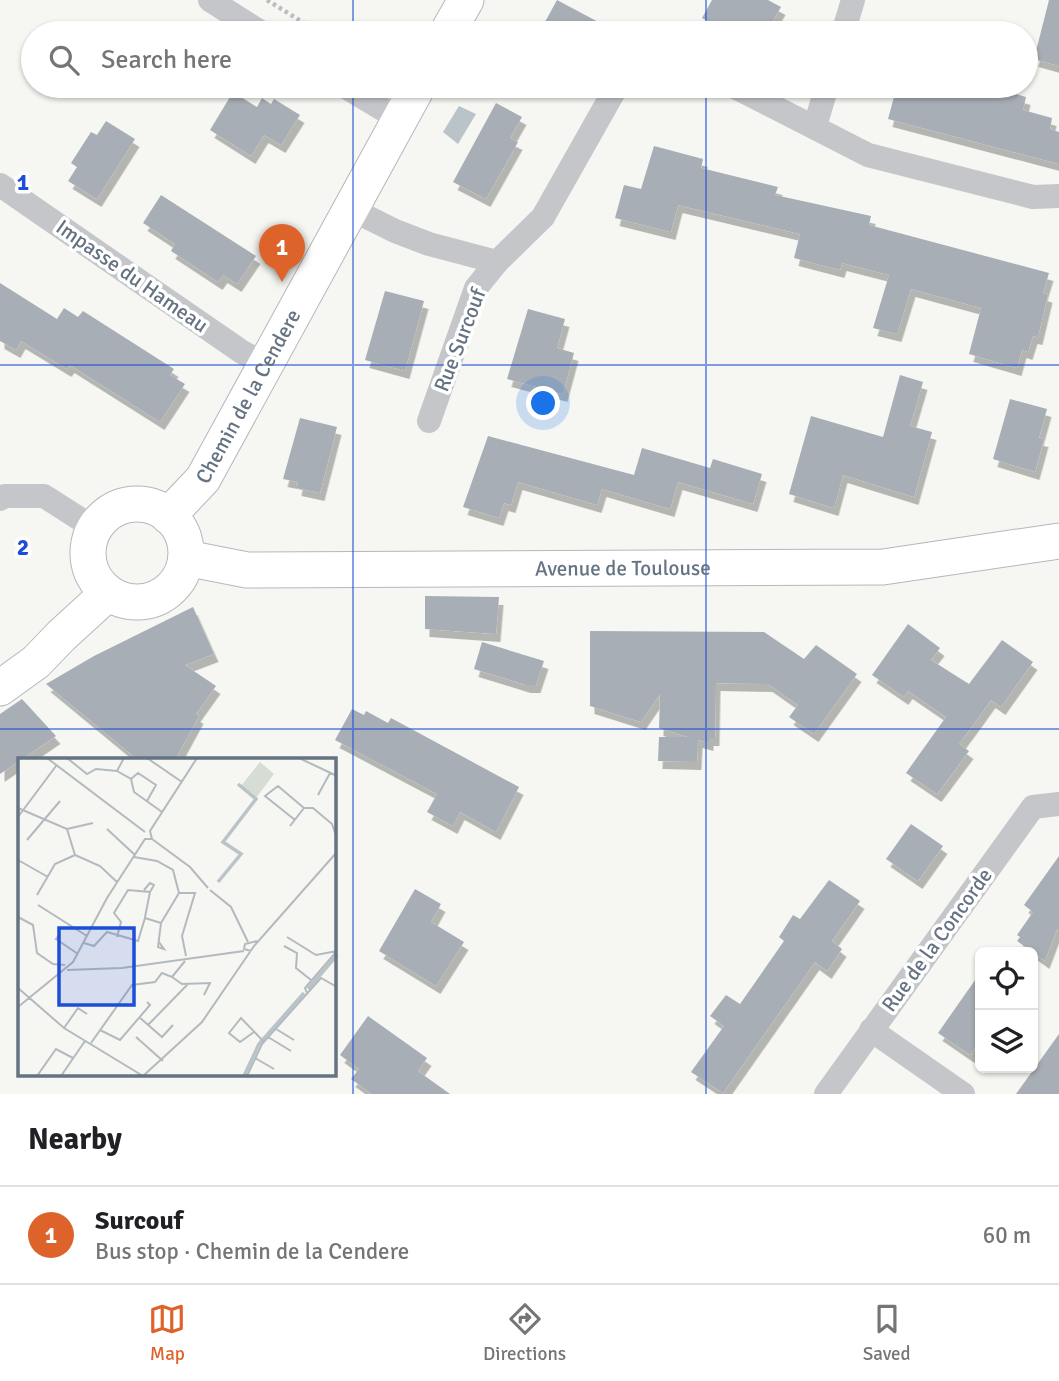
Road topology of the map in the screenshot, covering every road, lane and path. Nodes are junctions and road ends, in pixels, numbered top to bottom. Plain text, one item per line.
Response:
1 (210, 0) edge
2 (267, 0) edge
3 (466, 0) edge
4 (853, 0) edge
5 (243, 21) edge
6 (301, 21) edge
7 (454, 21) edge
8 (847, 21) edge
9 (364, 98) edge
10 (411, 98) edge
11 (610, 98) edge
12 (758, 98) edge
13 (823, 98) edge
14 (399, 119) junction
15 (815, 126) junction
16 (0, 185) edge
17 (1059, 195) edge
18 (351, 209) junction
19 (497, 262) junction
20 (265, 364) junction
21 (429, 422) dead end
22 (0, 499) edge
23 (168, 516) junction
24 (94, 528) junction
25 (1059, 541) edge
26 (186, 558) junction
27 (108, 593) junction
28 (0, 688) edge
29 (1059, 804) edge
30 (871, 1030) junction
31 (826, 1094) edge
32 (963, 1094) edge

1 - 5 street
2 - 6 path
3 - 7 street
4 - 8 street
9 - 14 street
10 - 14 street, Chemin de la Cendere
11 - 19 street, Rue Surcouf
12 - 15 street
13 - 15 street
14 - 18 street, Chemin de la Cendere
15 - 17 street
16 - 20 street, Impasse du Hameau
18 - 19 street
18 - 20 street, Chemin de la Cendere
19 - 21 street, Rue Surcouf
20 - 23 street, Chemin de la Cendere
22 - 24 street
23 - 24 street
23 - 26 street
24 - 27 street
25 - 26 street, Avenue de Toulouse
26 - 27 street
27 - 28 street
29 - 30 street, Rue de la Concorde
30 - 31 street, Rue de la Concorde
30 - 32 street

